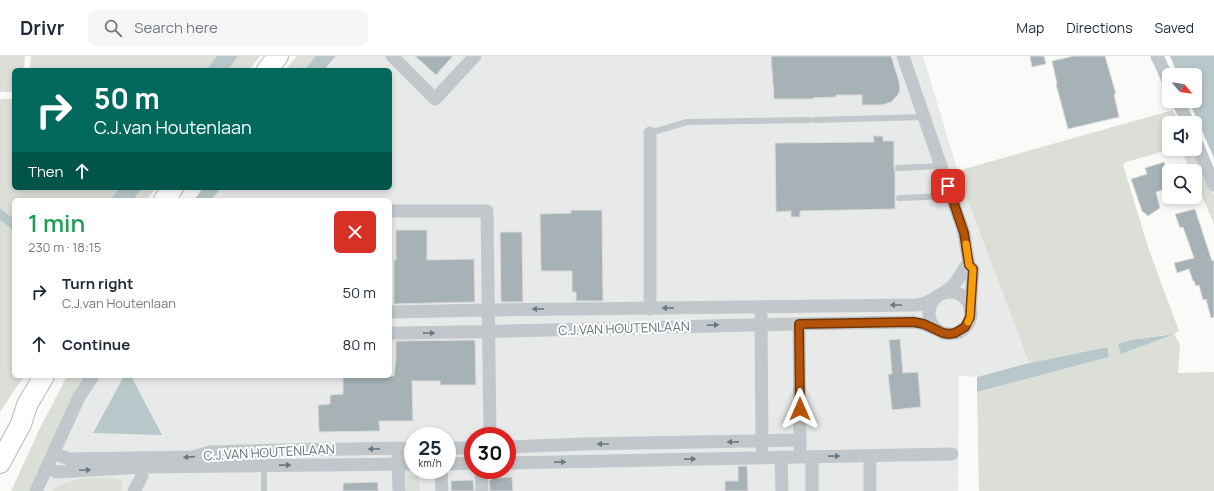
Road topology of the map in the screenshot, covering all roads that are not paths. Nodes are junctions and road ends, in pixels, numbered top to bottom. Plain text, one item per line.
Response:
1 (278, 56) edge
2 (392, 56) edge
3 (475, 56) edge
4 (903, 56) edge
5 (1157, 56) edge
6 (269, 68) edge
7 (1163, 68) edge
8 (924, 117) junction
9 (650, 133) joint
10 (1202, 156) edge
11 (941, 166) junction
12 (898, 168) dead end
13 (1214, 185) edge
14 (951, 196) junction
15 (899, 198) dead end
16 (392, 211) edge
17 (969, 265) junction
18 (939, 296) junction
19 (761, 306) junction
20 (650, 309) junction
21 (488, 310) junction
22 (970, 310) junction
23 (392, 312) edge
24 (760, 324) junction
25 (799, 324) junction
26 (938, 330) junction
27 (488, 332) junction
28 (392, 333) edge
29 (43, 378) edge
30 (92, 378) edge
31 (27, 405) junction
32 (490, 427) edge
33 (800, 440) junction
34 (762, 441) junction
35 (0, 442) edge
36 (583, 444) junction
37 (643, 444) junction
38 (533, 446) junction
39 (516, 447) edge
40 (398, 448) junction
41 (404, 448) edge
42 (53, 453) junction
43 (952, 454) dead end
44 (870, 456) junction
45 (782, 457) junction
46 (806, 457) junction
47 (762, 458) junction
48 (643, 460) junction
49 (584, 461) junction
50 (141, 462) junction
51 (533, 462) junction
52 (0, 463) edge
53 (516, 463) edge
54 (398, 464) junction
55 (404, 464) edge
56 (264, 466) junction
57 (47, 468) junction
58 (441, 479) edge
59 (481, 479) edge
60 (36, 491) edge
61 (134, 491) edge
62 (264, 491) edge
63 (399, 491) edge
64 (442, 491) edge
65 (482, 491) edge
66 (782, 491) edge
67 (812, 491) edge
68 (870, 491) edge

1 - 6 main road
2 - 3 street
4 - 8 street
5 - 7 street
8 - 9 lane
8 - 11 street
9 - 20 street, C.J.VAN HOUTENLAAN
10 - 13 street
11 - 12 lane
11 - 14 street
14 - 15 lane
14 - 17 street
16 - 21 street
17 - 18 street, C.J.VAN HOUTENLAAN
17 - 22 street
18 -> 19 street, C.J.VAN HOUTENLAAN
18 - 22 street
18 - 26 street
19 -> 20 street, C.J.VAN HOUTENLAAN
19 - 24 street
20 -> 21 street, C.J.VAN HOUTENLAAN
21 - 23 street, C.J.VAN HOUTENLAAN
21 - 27 street
22 - 26 street
24 - 25 street, C.J.VAN HOUTENLAAN
27 -> 24 street, C.J.VAN HOUTENLAAN
24 - 34 street
25 - 26 street, C.J.VAN HOUTENLAAN
25 - 33 street
28 -> 27 street, C.J.VAN HOUTENLAAN
27 - 32 street
29 - 31 main road
30 - 42 street
31 - 35 main road
31 - 52 main road
33 - 34 street
33 - 46 street
34 -> 37 street
34 - 47 street
37 -> 36 street
36 - 38 street
36 - 49 street
37 - 48 street
38 - 39 street
38 - 51 street
40 - 41 street, C.J.VAN HOUTENLAAN
40 -> 50 street, C.J.VAN HOUTENLAAN
40 - 54 street
42 - 50 street, C.J.VAN HOUTENLAAN
42 - 57 street
43 - 44 street
46 -> 44 street
44 - 68 street
45 - 46 street
45 - 47 street
45 - 66 street
46 - 67 street
48 -> 47 street
48 - 49 street
51 -> 49 street
50 - 56 street, C.J.VAN HOUTENLAAN
57 -> 50 street, C.J.VAN HOUTENLAAN
50 - 61 street
51 - 53 street
54 - 55 street, C.J.VAN HOUTENLAAN
56 -> 54 street, C.J.VAN HOUTENLAAN
54 - 63 street
56 - 62 lane
57 - 60 street
58 - 64 street
59 - 65 street

